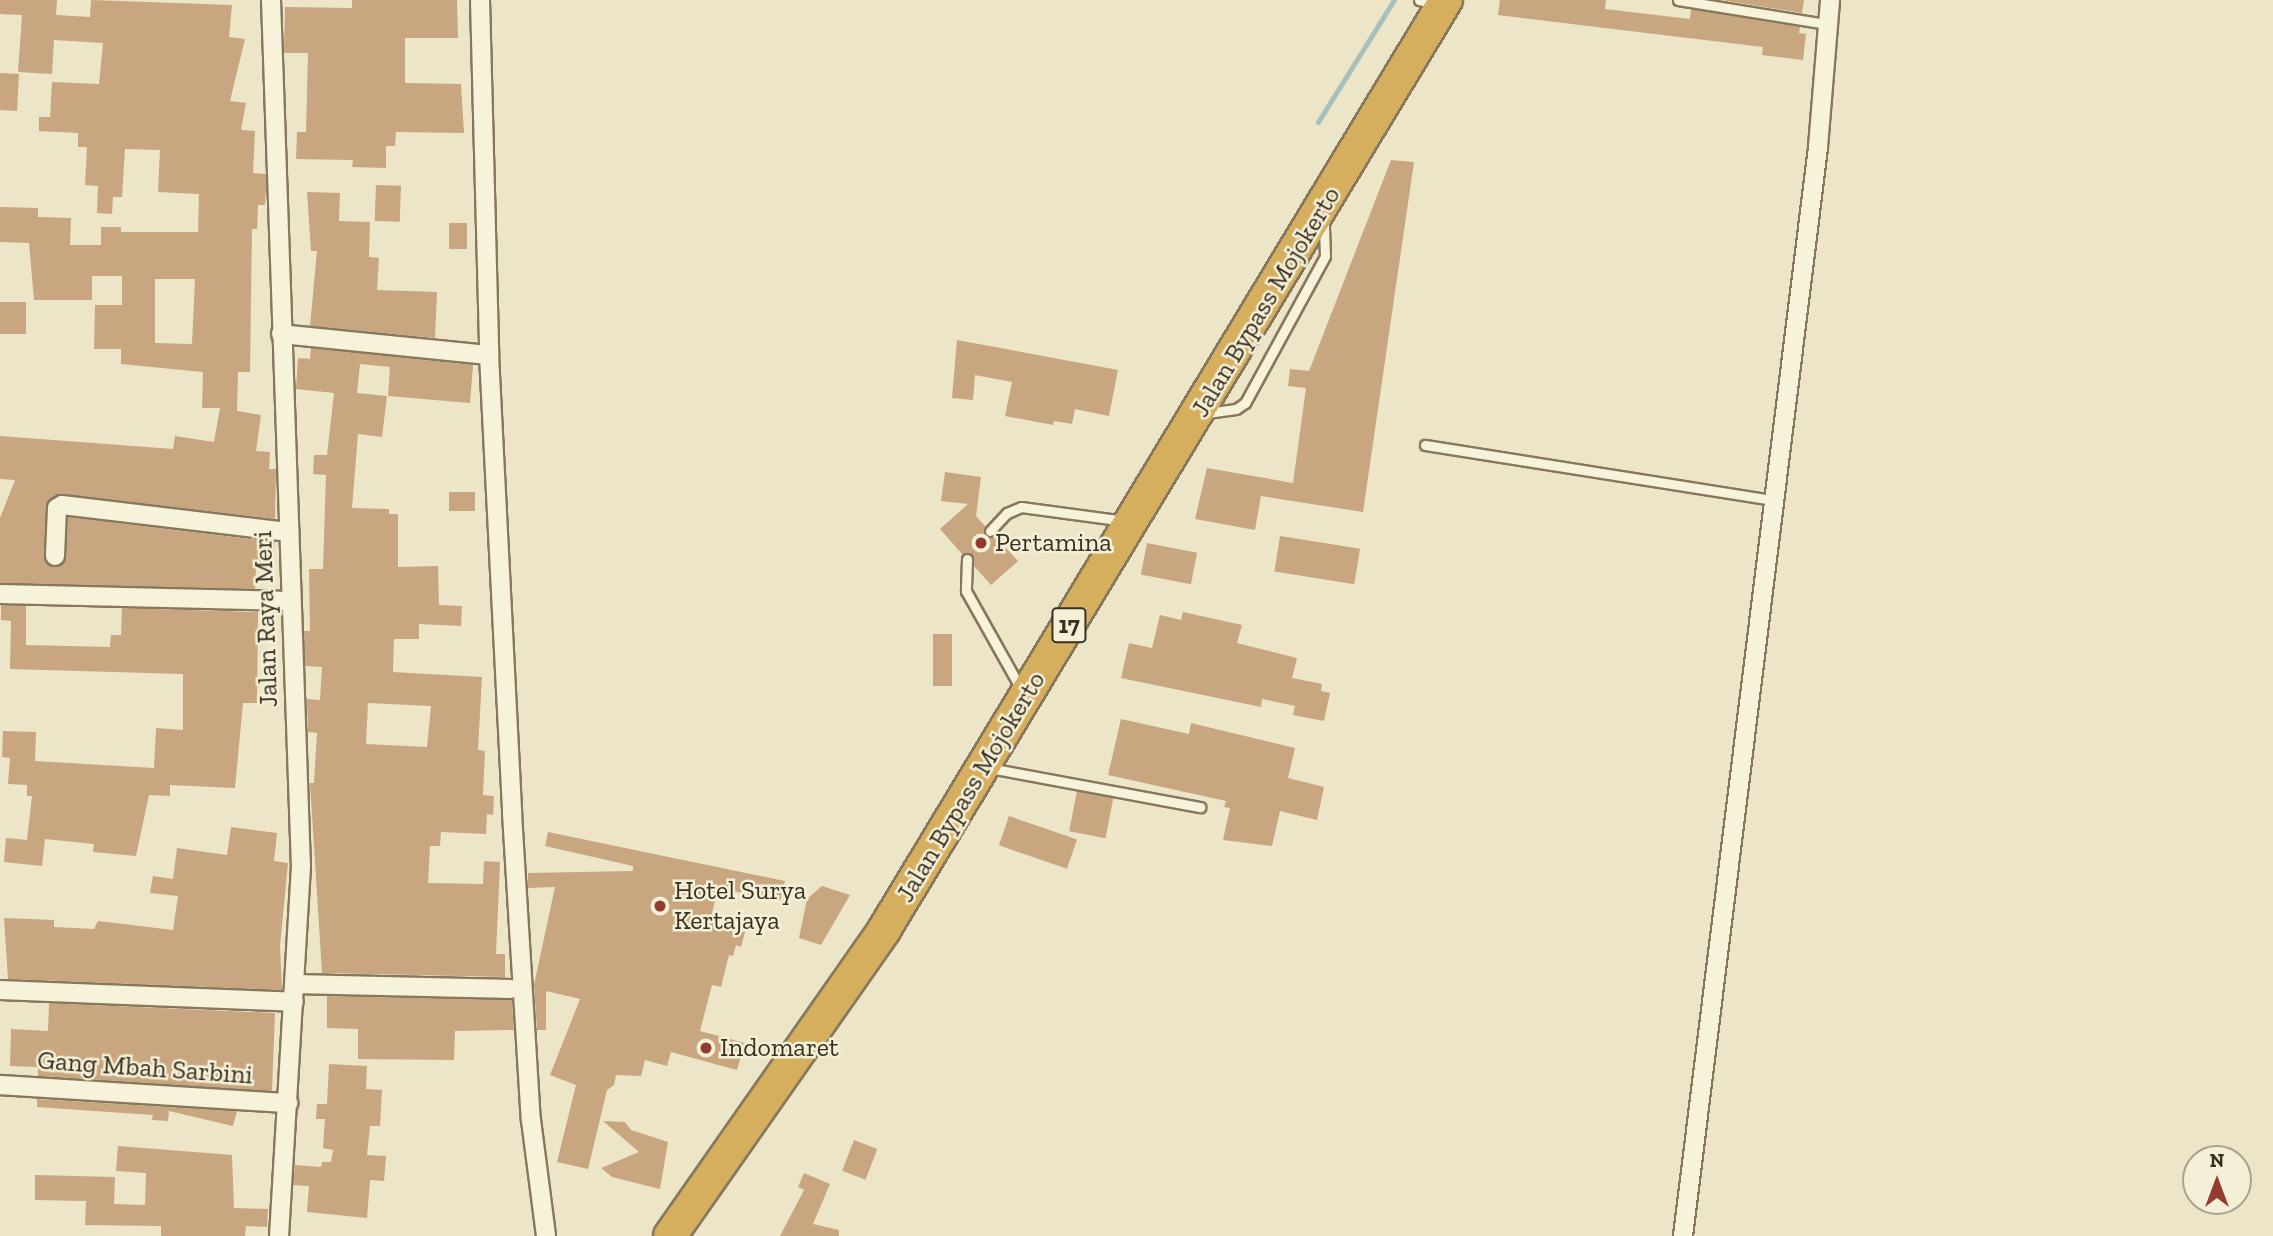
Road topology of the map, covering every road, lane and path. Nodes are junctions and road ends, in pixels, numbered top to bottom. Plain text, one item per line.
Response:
1 (271, 0) edge
2 (480, 0) edge
3 (1678, 0) edge
4 (1830, 0) edge
5 (1436, 2) edge
6 (1827, 24) junction
7 (281, 334) junction
8 (489, 355) junction
9 (1425, 445) dead end
10 (1774, 500) junction
11 (1132, 522) junction
12 (990, 531) dead end
13 (289, 532) junction
14 (55, 556) dead end
15 (967, 559) dead end
16 (0, 594) edge
17 (291, 601) junction
18 (1025, 697) junction
19 (984, 767) junction
20 (1199, 807) dead end
21 (294, 984) junction
22 (511, 989) dead end
23 (0, 990) edge
24 (294, 1002) junction
25 (0, 1085) edge
26 (288, 1103) junction
27 (279, 1236) edge
28 (546, 1236) edge
29 (670, 1236) edge
30 (1683, 1236) edge

1 - 7 street, Jalan Raya Meri
2 - 8 street
3 - 6 lane
4 - 6 street
5 - 11 highway, Jalan Bypass Mojokerto / 17
6 - 10 street
7 - 8 street
7 - 13 street, Jalan Raya Meri
8 - 28 street
9 - 10 lane
10 - 30 street
11 - 12 lane
11 - 18 highway, Jalan Bypass Mojokerto / 17
13 - 14 street
13 - 17 street, Jalan Raya Meri
15 - 18 lane
16 - 17 street
17 - 21 street, Jalan Raya Meri
18 - 19 highway, Jalan Bypass Mojokerto / 17
19 - 20 lane
19 - 29 highway, Jalan Bypass Mojokerto / 17
21 - 22 street
21 - 24 street, Jalan Raya Meri
23 - 24 street
24 - 26 street, Jalan Raya Meri
25 - 26 street, Gang Mbah Sarbini
26 - 27 street, Jalan Raya Meri

